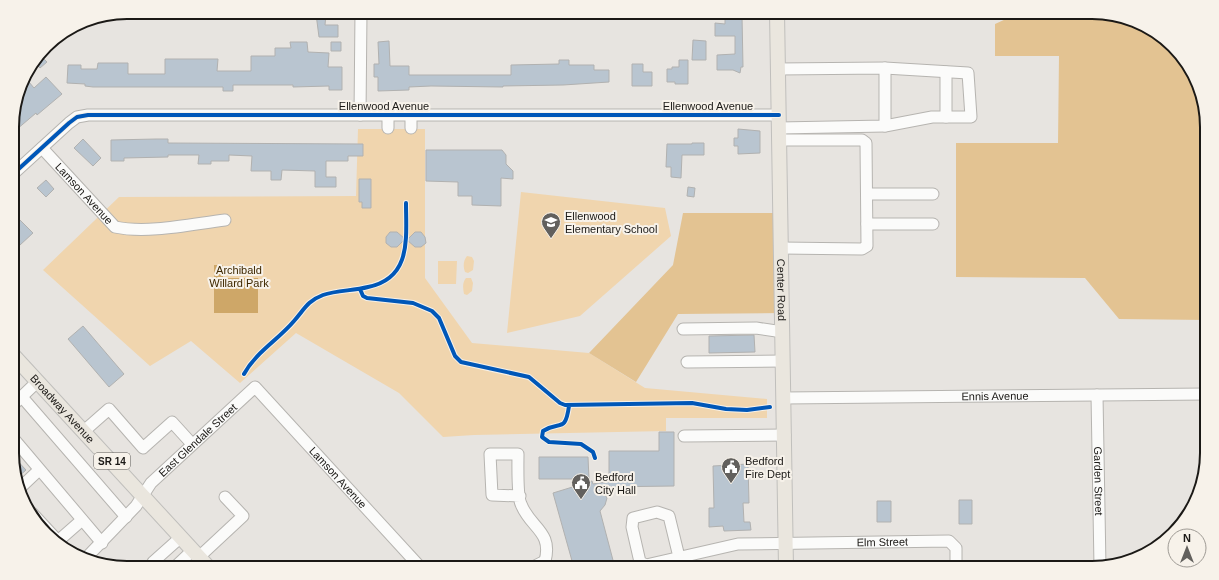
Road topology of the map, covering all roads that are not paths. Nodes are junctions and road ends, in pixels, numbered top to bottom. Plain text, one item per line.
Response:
1 (362, 19) edge
2 (777, 19) edge
3 (885, 68) junction
4 (778, 69) junction
5 (946, 72) junction
6 (360, 115) junction
7 (388, 116) junction
8 (411, 116) junction
9 (946, 117) junction
10 (886, 126) junction
11 (388, 128) dead end
12 (412, 128) dead end
13 (779, 128) junction
14 (42, 148) junction
15 (19, 169) edge
16 (866, 194) junction
17 (933, 194) dead end
18 (226, 220) dead end
19 (867, 224) junction
20 (933, 224) dead end
21 (781, 248) junction
22 (683, 329) dead end
23 (783, 332) junction
24 (783, 361) junction
25 (19, 362) edge
26 (687, 362) dead end
27 (37, 382) junction
28 (255, 387) joint
29 (1200, 394) edge
30 (1097, 395) junction
31 (22, 397) junction
32 (784, 398) junction
33 (19, 400) edge
34 (84, 431) junction
35 (785, 435) junction
36 (684, 436) dead end
37 (192, 444) junction
38 (19, 445) edge
39 (39, 470) junction
40 (24, 484) edge
41 (143, 495) junction
42 (520, 496) dead end
43 (224, 497) dead end
44 (126, 517) junction
45 (82, 520) junction
46 (181, 537) junction
47 (61, 539) edge
48 (102, 543) junction
49 (786, 543) junction
50 (90, 554) edge
51 (196, 554) junction
52 (679, 557) junction
53 (154, 561) edge
54 (185, 561) edge
55 (202, 561) edge
56 (415, 561) edge
57 (548, 561) edge
58 (640, 561) edge
59 (662, 561) edge
60 (786, 561) edge
61 (956, 561) edge
62 (1100, 561) edge

1 - 6 street
2 - 4 main road, Center Road
3 - 4 street
3 - 5 street
3 - 10 street
4 - 13 main road, Center Road
5 - 9 street
5 - 9 street
6 - 7 street, Ellenwood Avenue
6 - 14 street, Ellenwood Avenue
7 - 8 street, Ellenwood Avenue
7 - 11 street
8 - 12 street
8 - 13 street, Ellenwood Avenue
9 - 10 street
10 - 13 street
13 - 16 street
13 - 21 main road, Center Road
14 - 15 street, Ellenwood Avenue
14 - 18 street, Lamson Avenue
16 - 17 street
16 - 19 street
19 - 20 street
19 - 21 street
21 - 23 main road, Center Road
22 - 23 street
23 - 24 main road, Center Road
24 - 26 street
24 - 32 main road, Center Road
25 - 27 main road, Broadway Avenue / SR 14
27 - 31 street
27 - 34 main road, Broadway Avenue / SR 14
28 - 37 street, East Glendale Street
28 - 56 street, Lamson Avenue
29 - 30 street, Ennis Avenue
30 - 32 street, Ennis Avenue
30 - 62 street, Garden Street
31 - 33 street
31 - 44 street
32 - 35 main road, Center Road
34 - 37 street
34 - 41 main road, Broadway Avenue / SR 14
35 - 36 street
35 - 49 main road, Center Road
37 - 41 street, East Glendale Street
38 - 39 street
39 - 40 street
39 - 45 street
41 - 44 street, East Glendale Street
41 - 46 main road, Broadway Avenue / SR 14
42 - 57 street
43 - 51 street
44 - 48 street, East Glendale Street
45 - 47 street
45 - 48 street
46 - 51 main road, Broadway Avenue / SR 14
46 - 53 street
48 - 50 street, East Glendale Street
49 - 52 street, Elm Street
49 - 60 main road, Center Road
49 - 61 street, Elm Street
51 - 54 street
51 - 55 main road, Broadway Avenue / SR 14
52 - 58 street, Elm Street
52 - 59 street, Elm Street

